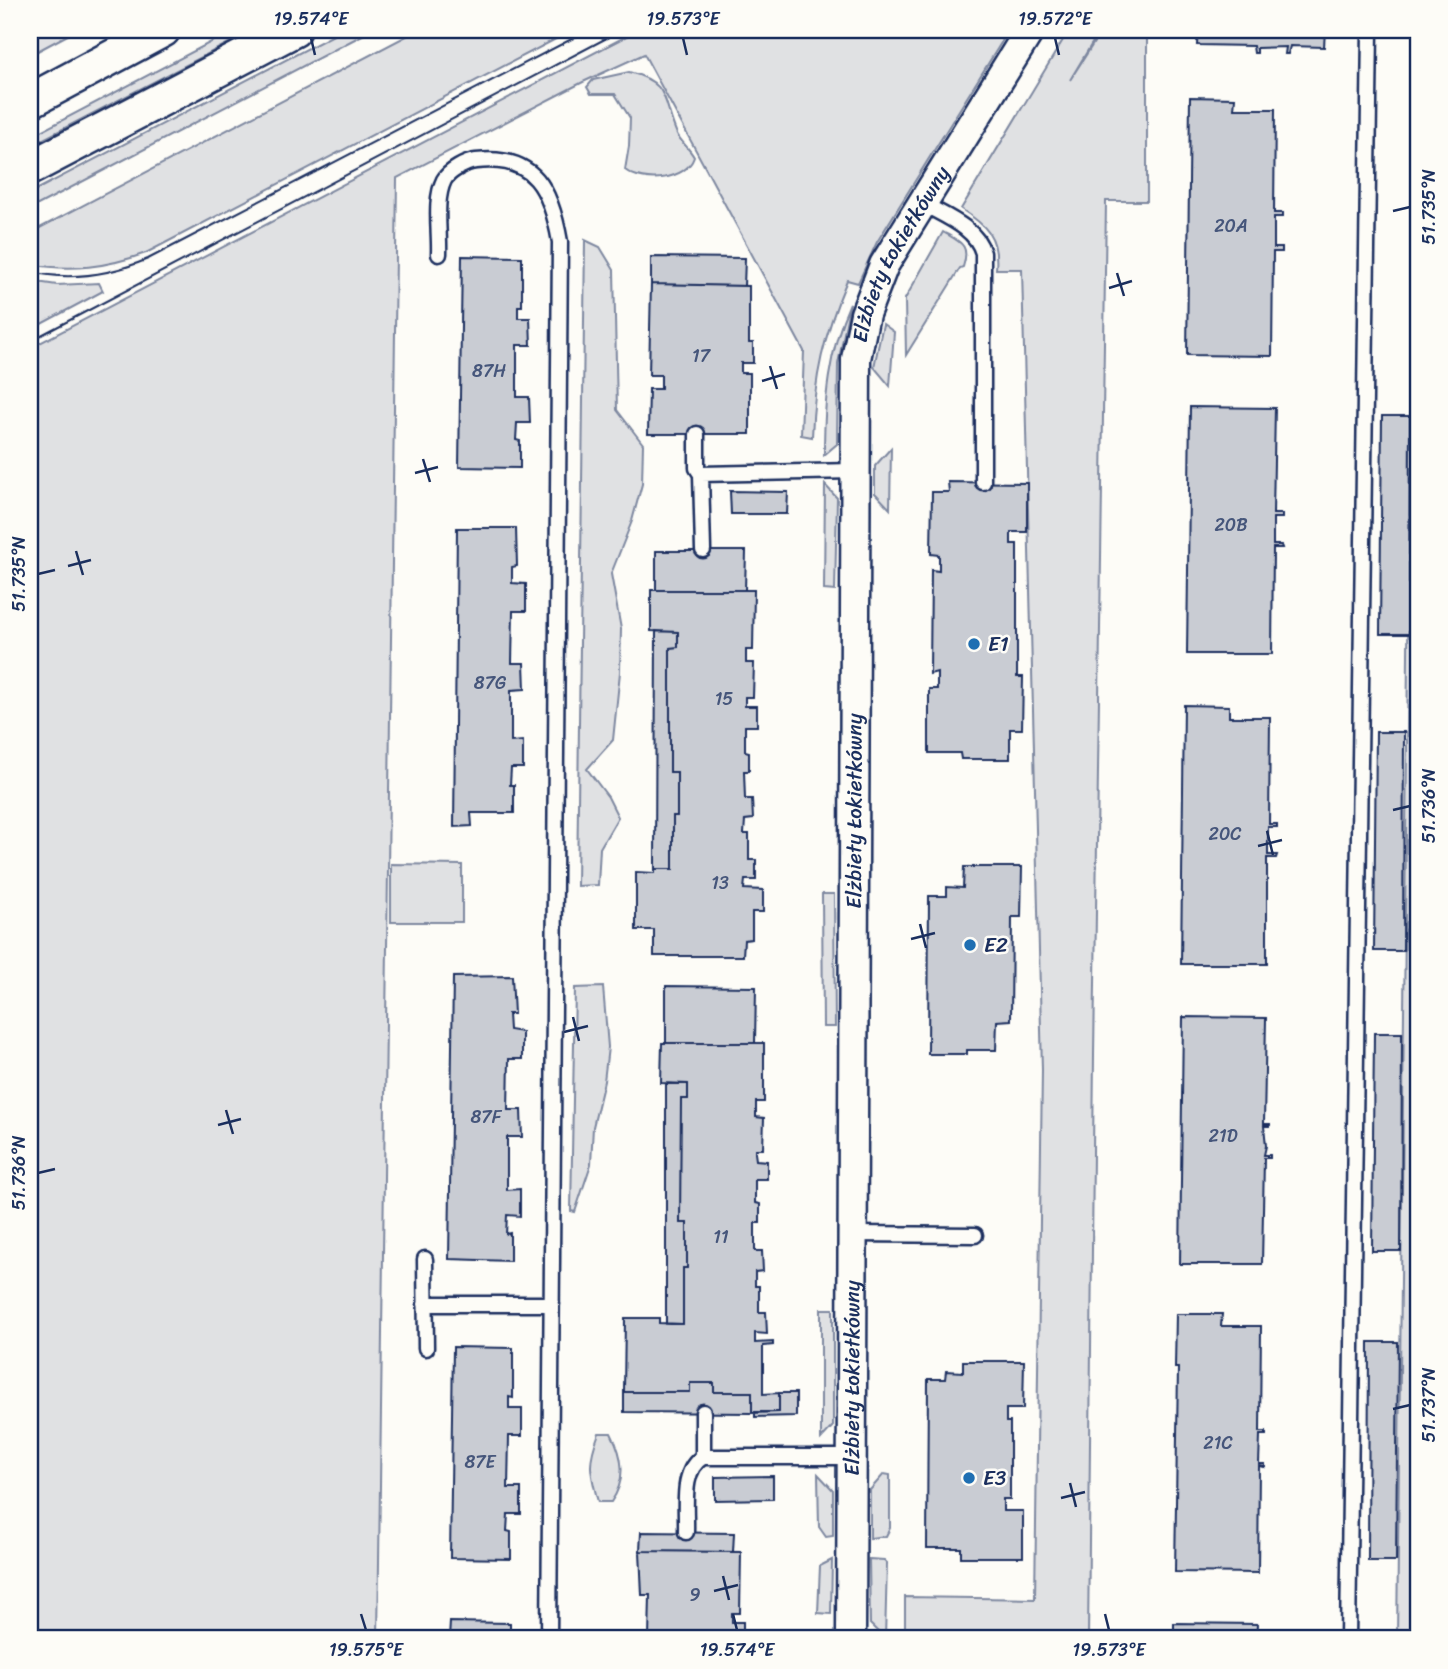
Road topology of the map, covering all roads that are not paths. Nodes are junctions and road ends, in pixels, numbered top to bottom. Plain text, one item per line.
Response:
1 (163, 30) edge
2 (294, 30) edge
3 (1030, 30) edge
4 (1370, 30) edge
5 (30, 101) edge
6 (30, 168) edge
7 (922, 203) junction
8 (439, 254) dead end
9 (697, 434) dead end
10 (855, 471) junction
11 (701, 474) junction
12 (983, 482) dead end
13 (703, 550) dead end
14 (852, 1234) junction
15 (975, 1235) dead end
16 (425, 1259) dead end
17 (425, 1304) junction
18 (552, 1304) junction
19 (426, 1348) dead end
20 (703, 1412) dead end
21 (703, 1457) junction
22 (851, 1457) junction
23 (686, 1532) dead end
24 (549, 1639) edge
25 (850, 1639) edge
26 (1348, 1639) edge

1 - 5 street
2 - 6 street
3 - 7 street, Elżbiety Łokietkówny
4 - 26 lane
7 - 10 street, Elżbiety Łokietkówny
7 - 12 lane
8 - 18 lane
9 - 11 lane
10 - 11 lane
10 - 14 street, Elżbiety Łokietkówny
11 - 13 lane
14 - 15 lane
14 - 22 street, Elżbiety Łokietkówny
16 - 17 lane
17 - 18 lane
17 - 19 lane
18 - 24 lane
20 - 21 lane
21 - 22 lane
21 - 23 lane
22 - 25 street, Elżbiety Łokietkówny

